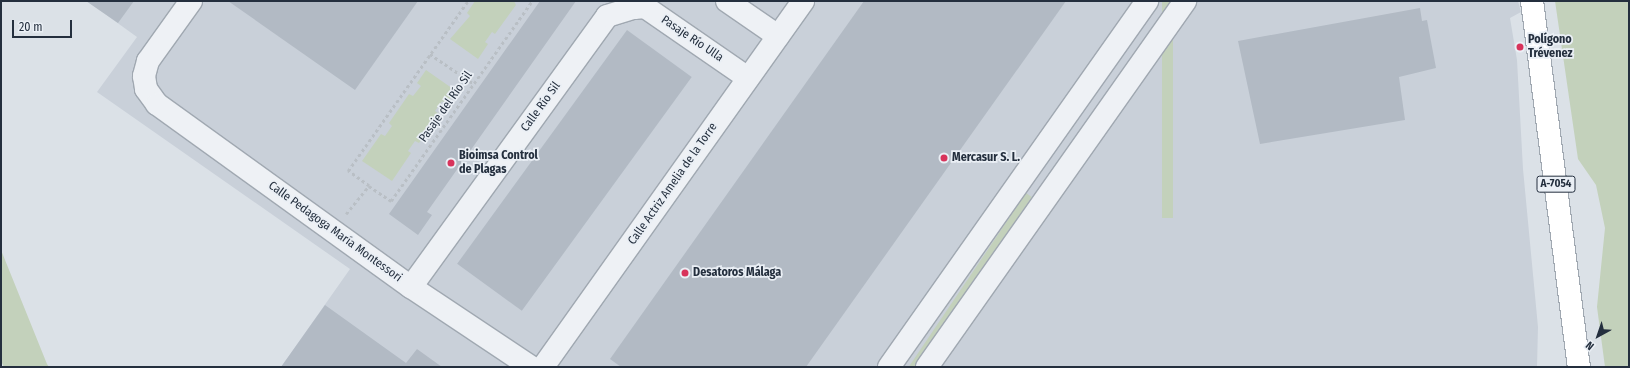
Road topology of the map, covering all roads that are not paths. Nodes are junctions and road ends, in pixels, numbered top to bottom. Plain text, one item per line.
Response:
1 (191, 1) edge
2 (727, 1) edge
3 (803, 1) edge
4 (1147, 1) edge
5 (1185, 1) edge
6 (1532, 1) edge
7 (636, 4) edge
8 (778, 36) junction
9 (748, 78) junction
10 (411, 287) junction
11 (531, 367) edge
12 (543, 367) edge
13 (889, 367) edge
14 (926, 367) edge
15 (1579, 367) edge

1 - 10 street, Calle Pedagoga María Montessori
2 - 8 street
3 - 8 street, Calle Actriz Amelia de la Torre
4 - 13 street
5 - 14 street
6 - 15 main road, A-7054
7 - 9 street, Pasaje Río Ulla
7 - 10 street, Calle Río Sil
8 - 9 street, Calle Actriz Amelia de la Torre
9 - 12 street, Calle Actriz Amelia de la Torre
10 - 11 street, Calle Pedagoga María Montessori

